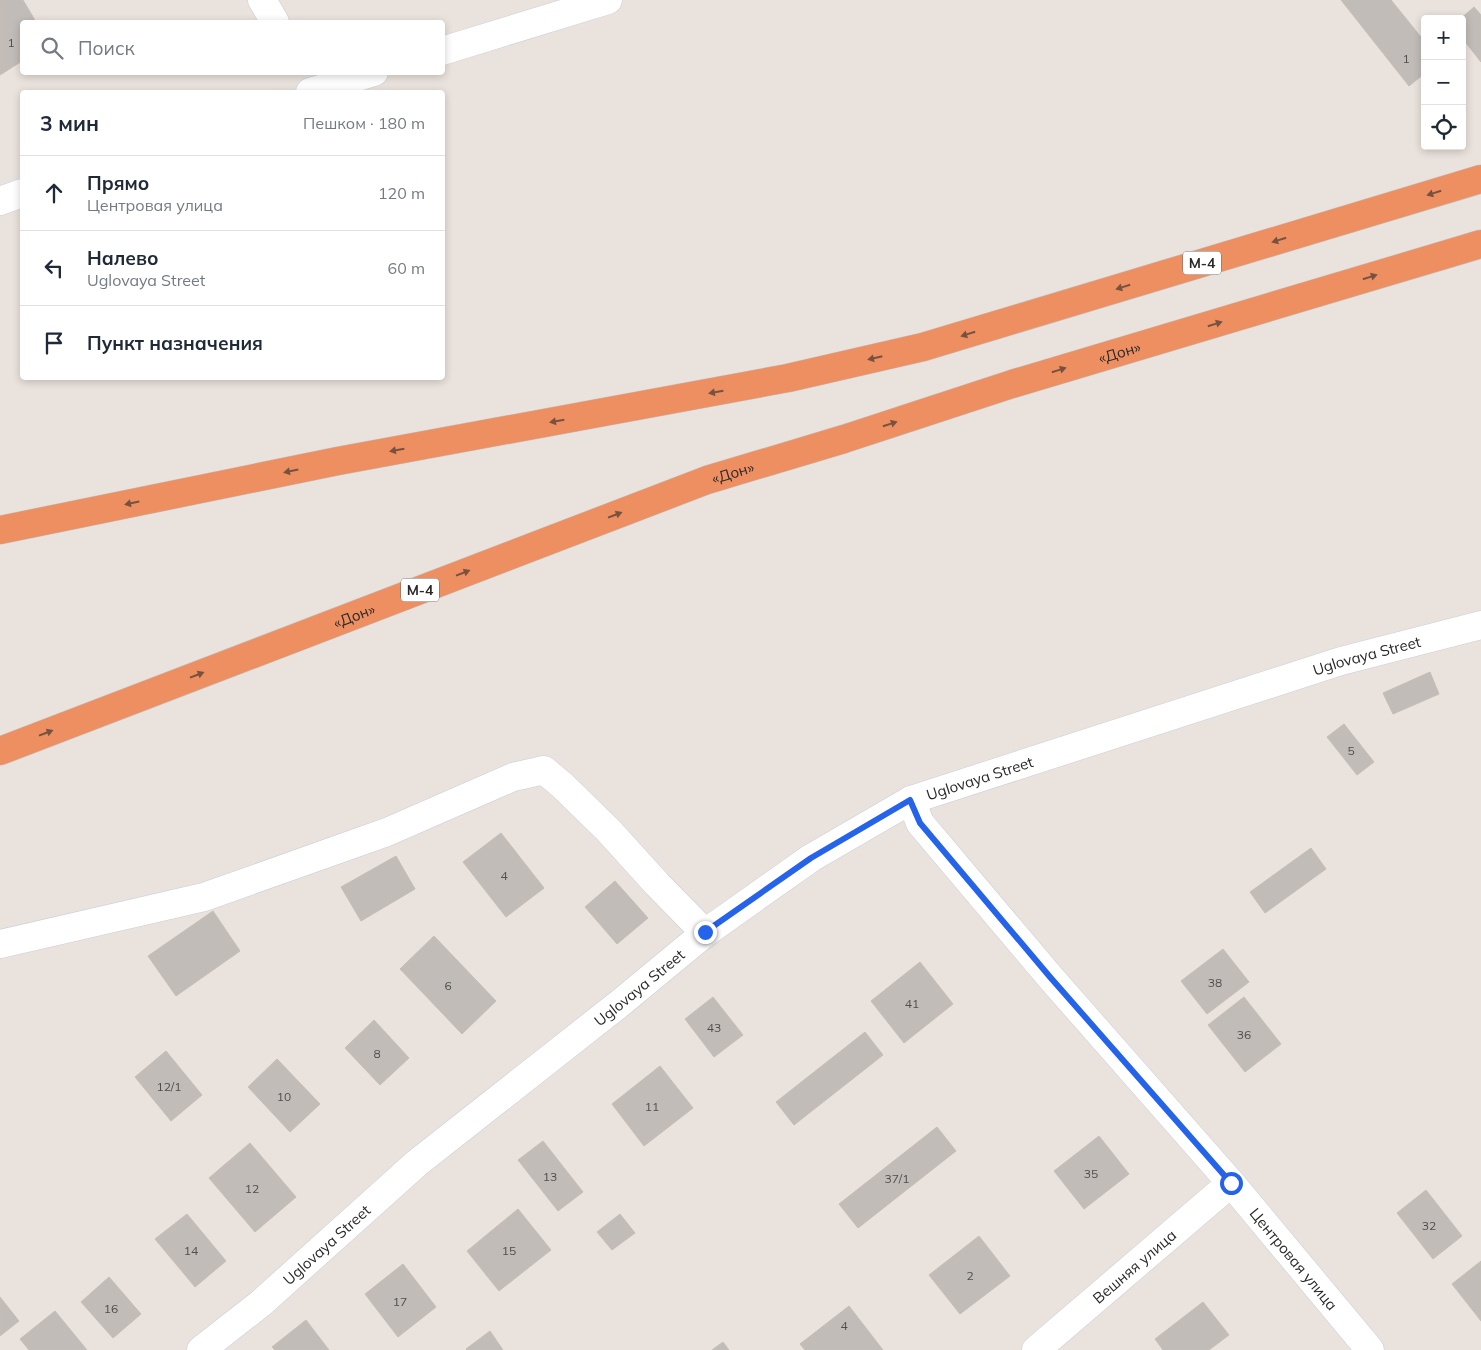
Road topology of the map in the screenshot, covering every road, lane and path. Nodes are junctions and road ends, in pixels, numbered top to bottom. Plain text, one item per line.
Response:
1 (262, 0) edge
2 (608, 0) edge
3 (274, 20) edge
4 (445, 50) edge
5 (359, 75) edge
6 (311, 85) edge
7 (1481, 179) edge
8 (20, 194) edge
9 (0, 201) edge
10 (1481, 244) edge
11 (0, 530) edge
12 (1481, 625) edge
13 (0, 751) edge
14 (910, 800) junction
15 (705, 932) junction
16 (0, 944) edge
17 (1231, 1183) junction
18 (201, 1350) edge
19 (1036, 1350) edge
20 (1370, 1350) edge

1 - 3 street
2 - 4 street
5 - 6 street
7 -> 11 highway, М-4
8 - 9 street
13 -> 10 highway, «Дон» / М-4
12 - 14 street, Uglovaya Street
14 - 15 street, Uglovaya Street
14 - 17 street, Центровая улица
15 - 16 street
15 - 18 street, Uglovaya Street
17 - 19 street, Вешняя улица
17 - 20 street, Центровая улица

